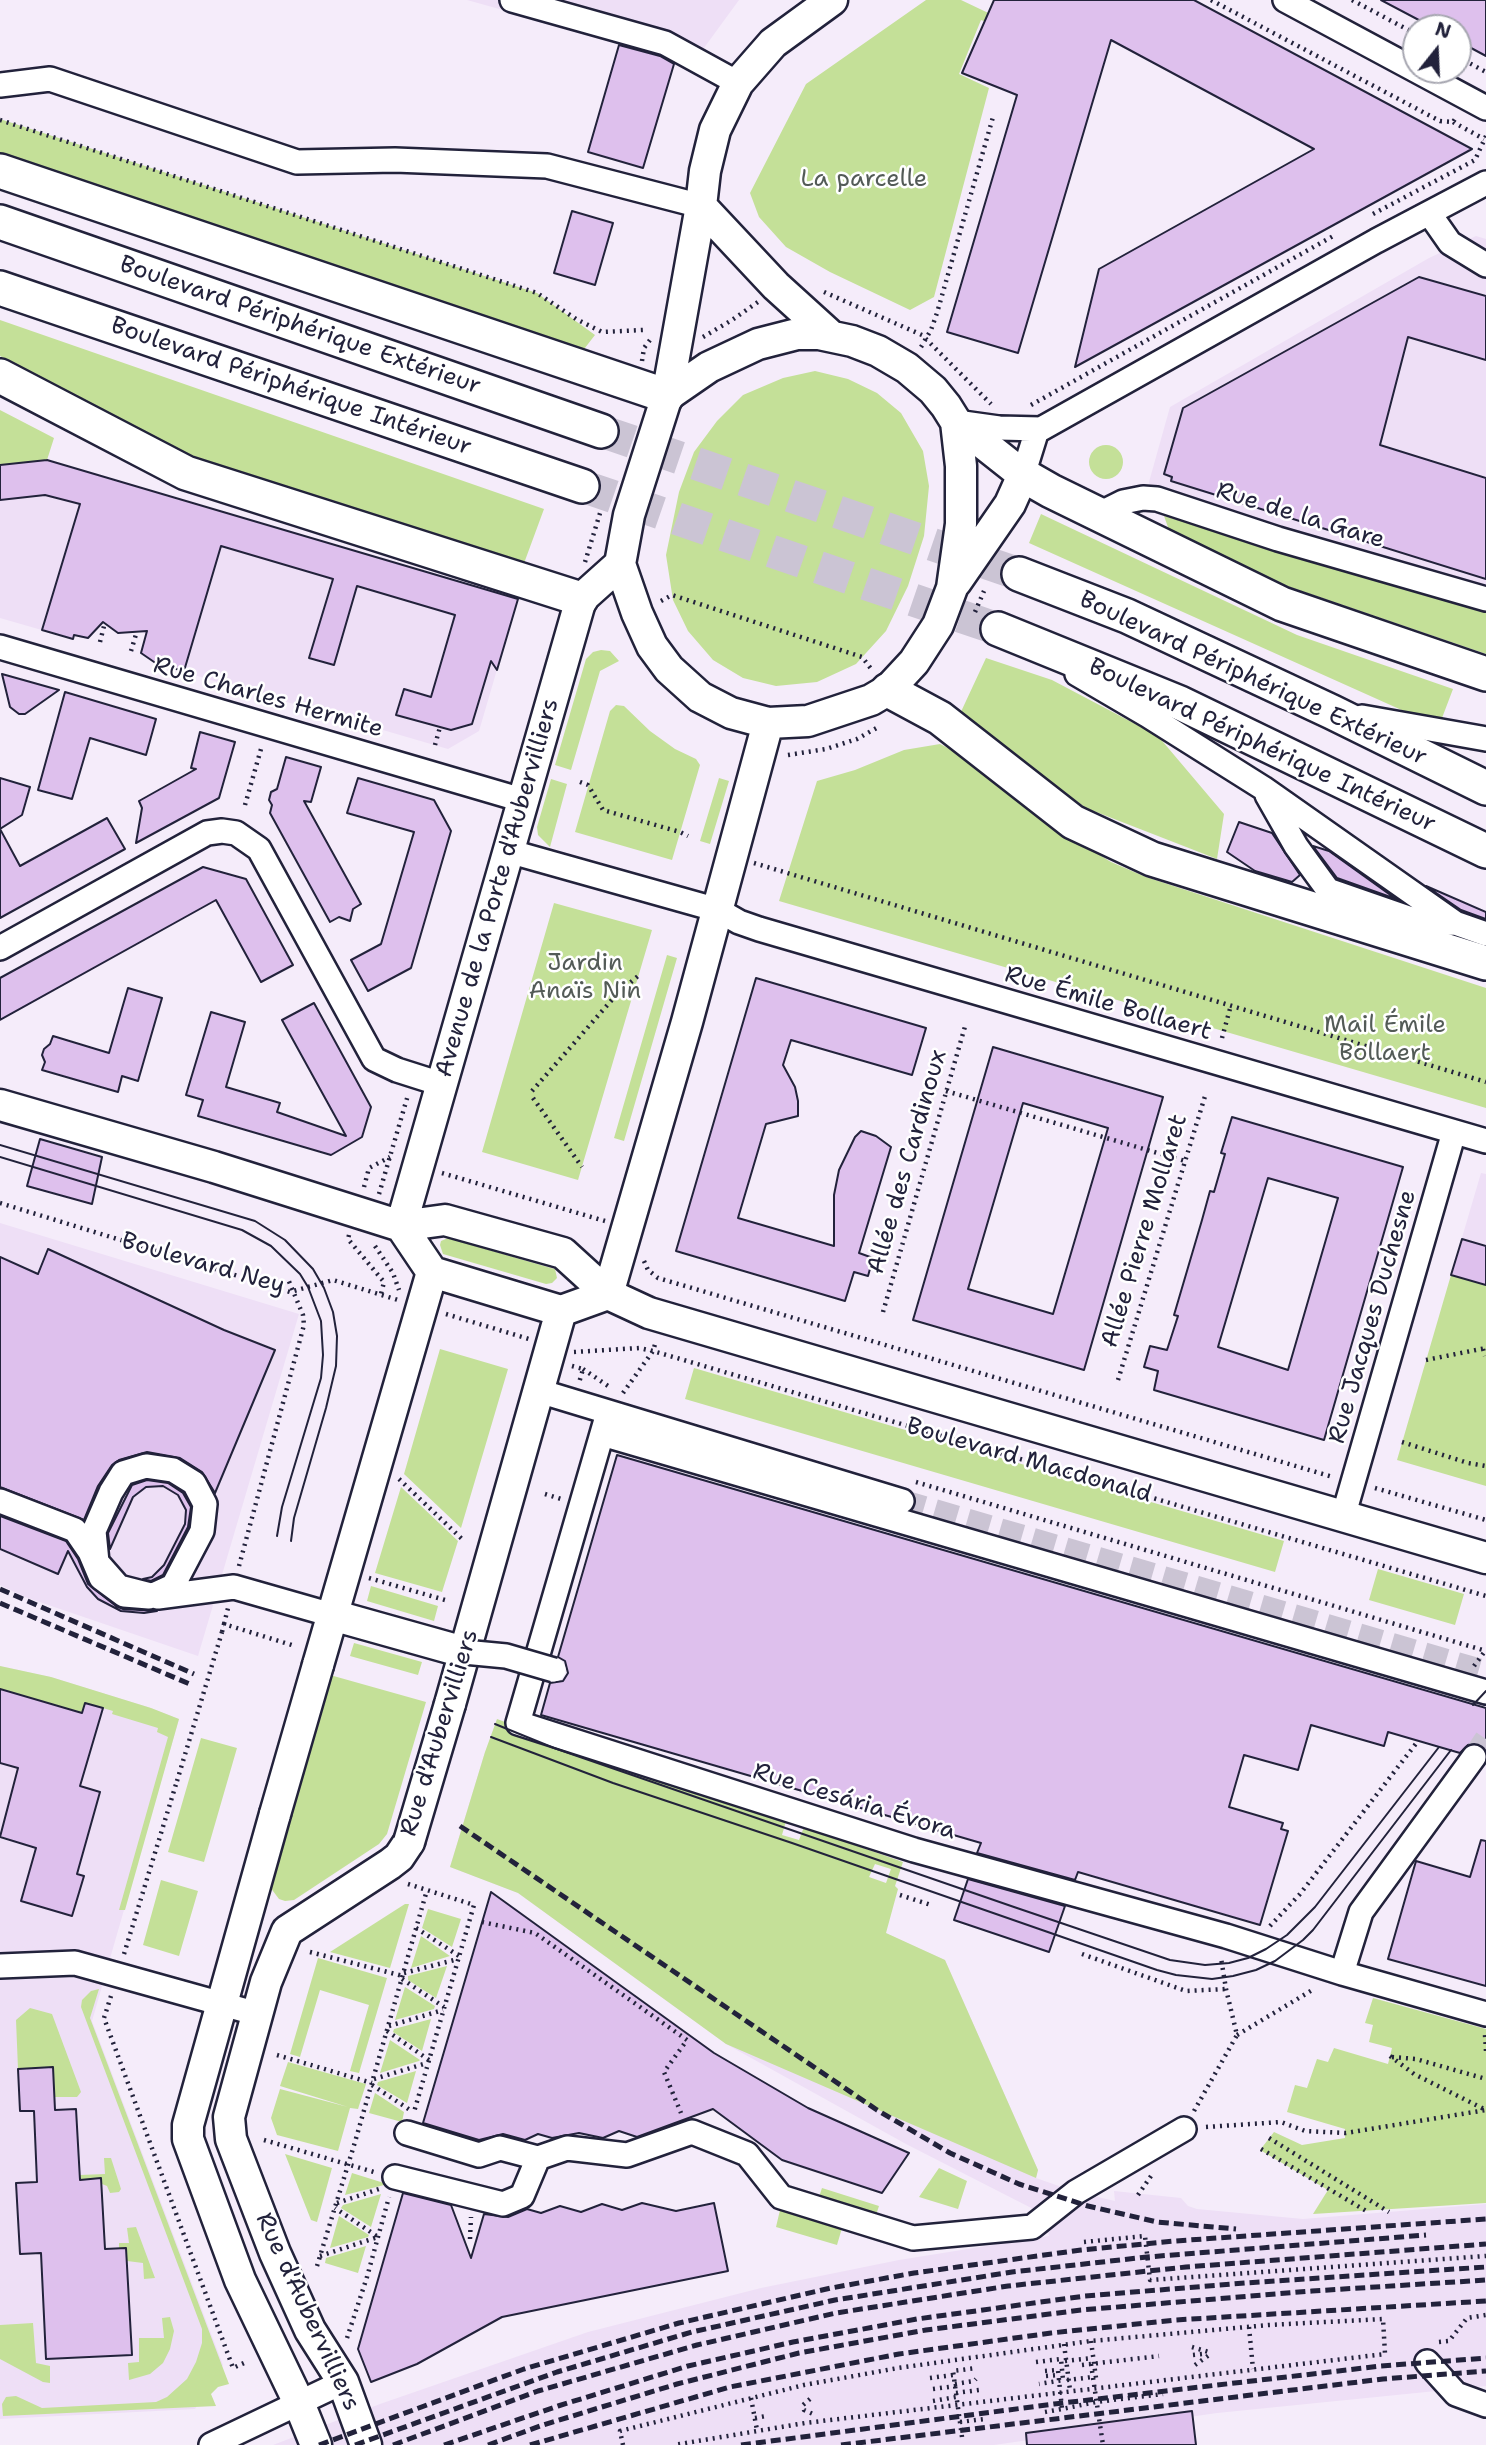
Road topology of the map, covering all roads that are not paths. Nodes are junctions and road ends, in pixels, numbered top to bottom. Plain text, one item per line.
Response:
1 (512, 0) edge
2 (832, 0) edge
3 (1285, 0) edge
4 (738, 83) junction
5 (0, 85) edge
6 (1477, 103) edge
7 (0, 171) edge
8 (1486, 183) edge
9 (701, 206) junction
10 (1429, 213) junction
11 (0, 222) edge
12 (1480, 257) edge
13 (0, 288) edge
14 (830, 335) junction
15 (0, 376) edge
16 (667, 396) junction
17 (956, 422) junction
18 (1037, 430) junction
19 (601, 431) tunnel mouth
20 (1023, 475) junction
21 (582, 486) tunnel mouth
22 (1099, 514) junction
23 (620, 564) junction
24 (1019, 574) tunnel mouth
25 (952, 588) junction
26 (1486, 598) edge
27 (582, 599) junction
28 (637, 613) junction
29 (998, 629) joint
30 (0, 647) edge
31 (1481, 675) edge
32 (890, 705) junction
33 (1332, 712) junction
34 (768, 723) junction
35 (1486, 739) edge
36 (1263, 788) junction
37 (1486, 788) edge
38 (522, 800) junction
39 (1486, 850) edge
40 (508, 851) junction
41 (718, 910) junction
42 (1455, 923) junction
43 (1486, 934) edge
44 (1429, 944) junction
45 (0, 948) edge
46 (1486, 963) edge
47 (441, 1084) junction
48 (0, 1105) edge
49 (1454, 1132) junction
50 (1486, 1141) edge
51 (401, 1226) junction
52 (432, 1272) junction
53 (608, 1294) junction
54 (561, 1311) junction
55 (539, 1391) junction
56 (611, 1414) junction
57 (902, 1490) tunnel mouth
58 (0, 1501) edge
59 (1343, 1517) junction
60 (1486, 1558) edge
61 (332, 1615) junction
62 (464, 1652) junction
63 (554, 1670) dead end
64 (1486, 1692) edge
65 (1474, 1757) tunnel mouth
66 (0, 1966) edge
67 (1342, 1973) junction
68 (222, 2004) junction
69 (258, 2014) junction
70 (1486, 2014) edge
71 (410, 2123) road end
72 (1184, 2129) road end
73 (538, 2158) junction
74 (388, 2183) road end
75 (1427, 2362) road end
76 (343, 2382) junction
77 (299, 2403) junction
78 (1486, 2405) edge
79 (211, 2445) edge
80 (316, 2445) edge
81 (366, 2445) edge

1 - 4 street
2 - 4 main road
3 - 6 street
4 - 9 main road
5 - 9 street
7 - 16 highway
8 - 10 street
9 - 14 main road
9 - 16 main road
10 - 12 street
10 - 18 street
11 - 19 highway, Boulevard Périphérique Extérieur
13 - 21 highway, Boulevard Périphérique Intérieur
14 - 16 main road
14 - 17 main road
15 - 27 highway
16 - 23 main road
17 - 18 street
17 - 20 main road
17 - 25 main road
18 - 20 street
20 - 22 highway
20 - 25 main road
22 - 26 street, Rue de la Gare
22 - 31 highway
23 - 27 main road
23 - 28 main road
24 - 33 highway, Boulevard Périphérique Extérieur
25 - 32 main road
27 - 28 main road
27 - 38 main road, Avenue de la Porte d'Aubervilliers
28 - 34 main road
29 - 36 street
29 - 39 highway, Boulevard Périphérique Intérieur
30 - 38 street, Rue Charles Hermite
32 - 34 main road
32 - 44 highway
33 - 35 street
33 - 37 highway, Boulevard Périphérique Extérieur
34 - 41 main road
36 - 42 street
36 - 42 street
38 - 40 main road, Avenue de la Porte d'Aubervilliers
40 - 41 street, Rue Émile Bollaert
40 - 47 main road, Avenue de la Porte d'Aubervilliers
41 - 49 street, Rue Émile Bollaert
41 - 53 main road
42 - 43 street
42 - 44 street
44 - 46 highway
45 - 47 street
47 - 51 main road, Avenue de la Porte d'Aubervilliers
48 - 51 main road
49 - 50 street, Rue Émile Bollaert
49 - 59 street, Rue Jacques Duchesne
51 - 52 main road
51 - 53 main road, Boulevard Macdonald
52 - 54 main road
52 - 61 main road, Rue d'Aubervilliers
53 - 54 main road
53 - 59 main road, Boulevard Macdonald
54 - 55 main road, Rue d'Aubervilliers
55 - 56 street
55 - 62 main road, Rue d'Aubervilliers
56 - 57 street
56 - 64 street
56 - 67 street, Rue Cesária Évora
58 - 61 street
59 - 60 main road, Boulevard Macdonald
61 - 62 main road
61 - 68 main road, Rue d'Aubervilliers, bridge
62 - 63 street, bridge
62 - 69 main road, Rue d'Aubervilliers, bridge
65 - 67 street
66 - 68 street
67 - 70 street, Rue Cesária Évora
68 - 69 street
68 - 77 main road, Rue d'Aubervilliers
69 - 76 main road, Rue d'Aubervilliers
71 - 73 street
72 - 73 street
73 - 74 street
75 - 78 street
76 - 77 street
76 - 81 main road, Rue d'Aubervilliers
77 - 79 street
77 - 80 main road, Rue d'Aubervilliers

